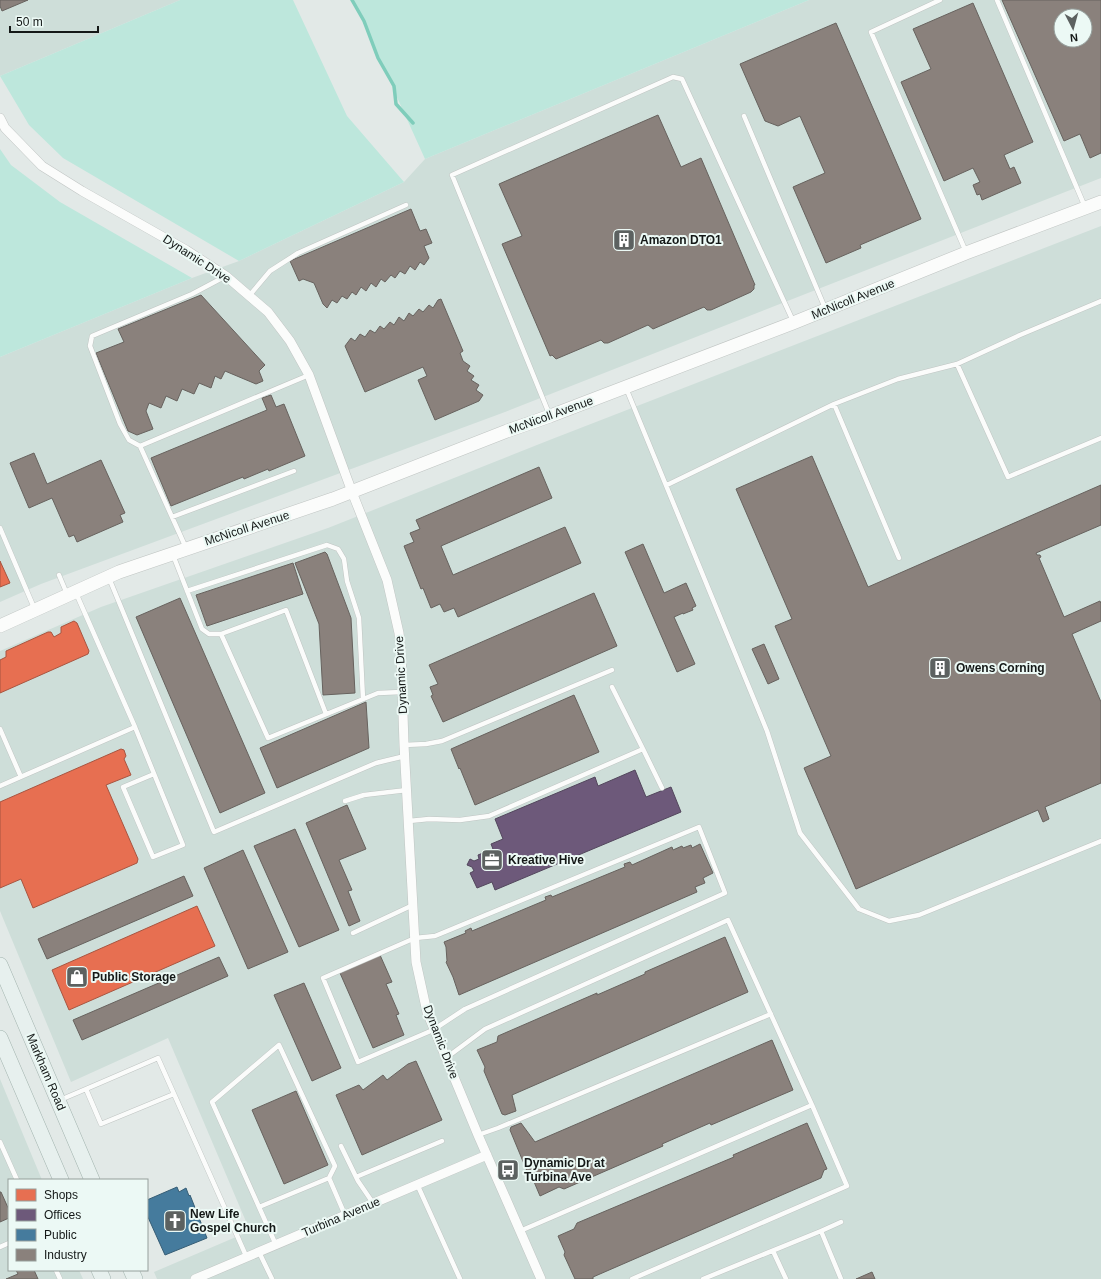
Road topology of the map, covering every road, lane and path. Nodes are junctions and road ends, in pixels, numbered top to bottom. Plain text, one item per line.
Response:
1 (940, 0) edge
2 (997, 0) edge
3 (744, 116) dead end
4 (0, 118) edge
5 (1101, 202) edge
6 (406, 205) dead end
7 (1085, 208) junction
8 (966, 253) junction
9 (226, 276) junction
10 (249, 296) junction
11 (1101, 301) edge
12 (826, 310) junction
13 (793, 323) junction
14 (957, 364) junction
15 (309, 375) junction
16 (626, 387) junction
17 (834, 404) junction
18 (550, 416) junction
19 (1101, 438) edge
20 (140, 446) junction
21 (294, 471) dead end
22 (667, 485) junction
23 (352, 492) junction
24 (172, 517) junction
25 (0, 528) edge
26 (186, 548) junction
27 (172, 553) junction
28 (899, 558) dead end
29 (58, 575) dead end
30 (108, 577) junction
31 (187, 591) junction
32 (72, 594) junction
33 (35, 610) junction
34 (0, 626) edge
35 (221, 634) junction
36 (612, 670) dead end
37 (612, 687) dead end
38 (402, 692) junction
39 (363, 699) junction
40 (326, 714) junction
41 (135, 727) junction
42 (0, 729) edge
43 (404, 745) junction
44 (643, 749) junction
45 (406, 756) junction
46 (154, 774) junction
47 (21, 777) junction
48 (0, 786) edge
49 (662, 788) dead end
50 (407, 790) junction
51 (345, 800) dead end
52 (409, 821) junction
53 (1101, 841) edge
54 (413, 905) junction
55 (352, 933) dead end
56 (414, 938) junction
57 (0, 965) edge
58 (771, 1014) junction
59 (433, 1030) junction
60 (0, 1038) edge
61 (446, 1058) junction
62 (86, 1089) junction
63 (174, 1094) junction
64 (58, 1100) junction
65 (812, 1105) junction
66 (478, 1135) junction
67 (442, 1141) dead end
68 (0, 1142) edge
69 (341, 1146) dead end
70 (487, 1155) junction
71 (356, 1177) junction
72 (329, 1178) junction
73 (17, 1179) edge
74 (61, 1179) edge
75 (92, 1179) edge
76 (417, 1184) junction
77 (373, 1202) junction
78 (259, 1207) junction
79 (345, 1214) junction
80 (841, 1222) dead end
81 (520, 1231) junction
82 (821, 1231) junction
83 (276, 1245) junction
84 (773, 1251) junction
85 (259, 1252) junction
86 (247, 1258) junction
87 (194, 1279) edge
88 (272, 1279) edge
89 (460, 1279) edge
90 (541, 1279) edge
91 (632, 1279) edge
92 (703, 1279) edge
93 (786, 1279) edge
94 (841, 1279) edge

1 - 8 lane
2 - 7 lane
3 - 12 lane
4 - 9 street, Dynamic Drive
5 - 7 main road, McNicoll Avenue
6 - 10 lane
7 - 8 main road, McNicoll Avenue
8 - 12 main road, McNicoll Avenue
9 - 10 street, Dynamic Drive
9 - 20 lane
10 - 15 street, Dynamic Drive
11 - 14 lane
12 - 13 main road, McNicoll Avenue
13 - 16 main road, McNicoll Avenue
13 - 18 lane
14 - 17 lane
14 - 19 lane
15 - 20 lane
15 - 23 street, Dynamic Drive
16 - 18 main road, McNicoll Avenue
16 - 22 lane
17 - 22 lane
17 - 28 lane
18 - 23 main road, McNicoll Avenue
20 - 24 lane
21 - 24 lane
22 - 53 lane
23 - 26 main road, McNicoll Avenue
23 - 38 street, Dynamic Drive
24 - 26 lane
25 - 33 lane
26 - 27 main road, McNicoll Avenue
27 - 30 main road, McNicoll Avenue
27 - 31 lane
29 - 32 lane
30 - 32 main road, McNicoll Avenue
30 - 45 lane
31 - 35 lane
31 - 39 lane
32 - 33 main road, McNicoll Avenue
32 - 41 lane
33 - 34 main road, McNicoll Avenue
35 - 40 lane
35 - 40 lane
36 - 43 lane
37 - 44 lane
38 - 39 lane
38 - 43 street, Dynamic Drive
39 - 40 lane
41 - 46 lane
41 - 47 lane
42 - 47 lane
43 - 45 street, Dynamic Drive
44 - 49 lane
44 - 52 lane
45 - 50 street, Dynamic Drive
46 - 46 lane
47 - 48 lane
50 - 51 lane
50 - 52 street, Dynamic Drive
52 - 54 street, Dynamic Drive
54 - 55 lane
54 - 56 street, Dynamic Drive
56 - 59 street, Dynamic Drive
56 - 59 lane
56 - 59 lane
57 - 64 main road, Markham Road
58 - 61 lane
58 - 65 lane
58 - 66 lane
59 - 61 street, Dynamic Drive
60 - 74 main road
61 - 66 street, Dynamic Drive
62 - 63 lane
62 - 63 lane
62 - 64 lane
63 - 86 lane
64 - 75 main road, Markham Road
65 - 81 lane
65 - 91 lane
66 - 70 street, Dynamic Drive
67 - 71 lane
68 - 73 lane
69 - 71 lane
70 - 76 street, Turbina Avenue
70 - 81 street, Dynamic Drive
71 - 77 lane
72 - 78 lane
72 - 78 lane
72 - 79 lane
76 - 77 street, Turbina Avenue
76 - 89 lane
77 - 79 street, Turbina Avenue
78 - 83 lane
79 - 83 street, Turbina Avenue
80 - 82 lane
81 - 90 street, Dynamic Drive
82 - 84 lane
82 - 94 lane
83 - 85 street, Turbina Avenue
84 - 92 lane
84 - 93 lane
85 - 86 street, Turbina Avenue
85 - 88 lane
86 - 87 street, Turbina Avenue

